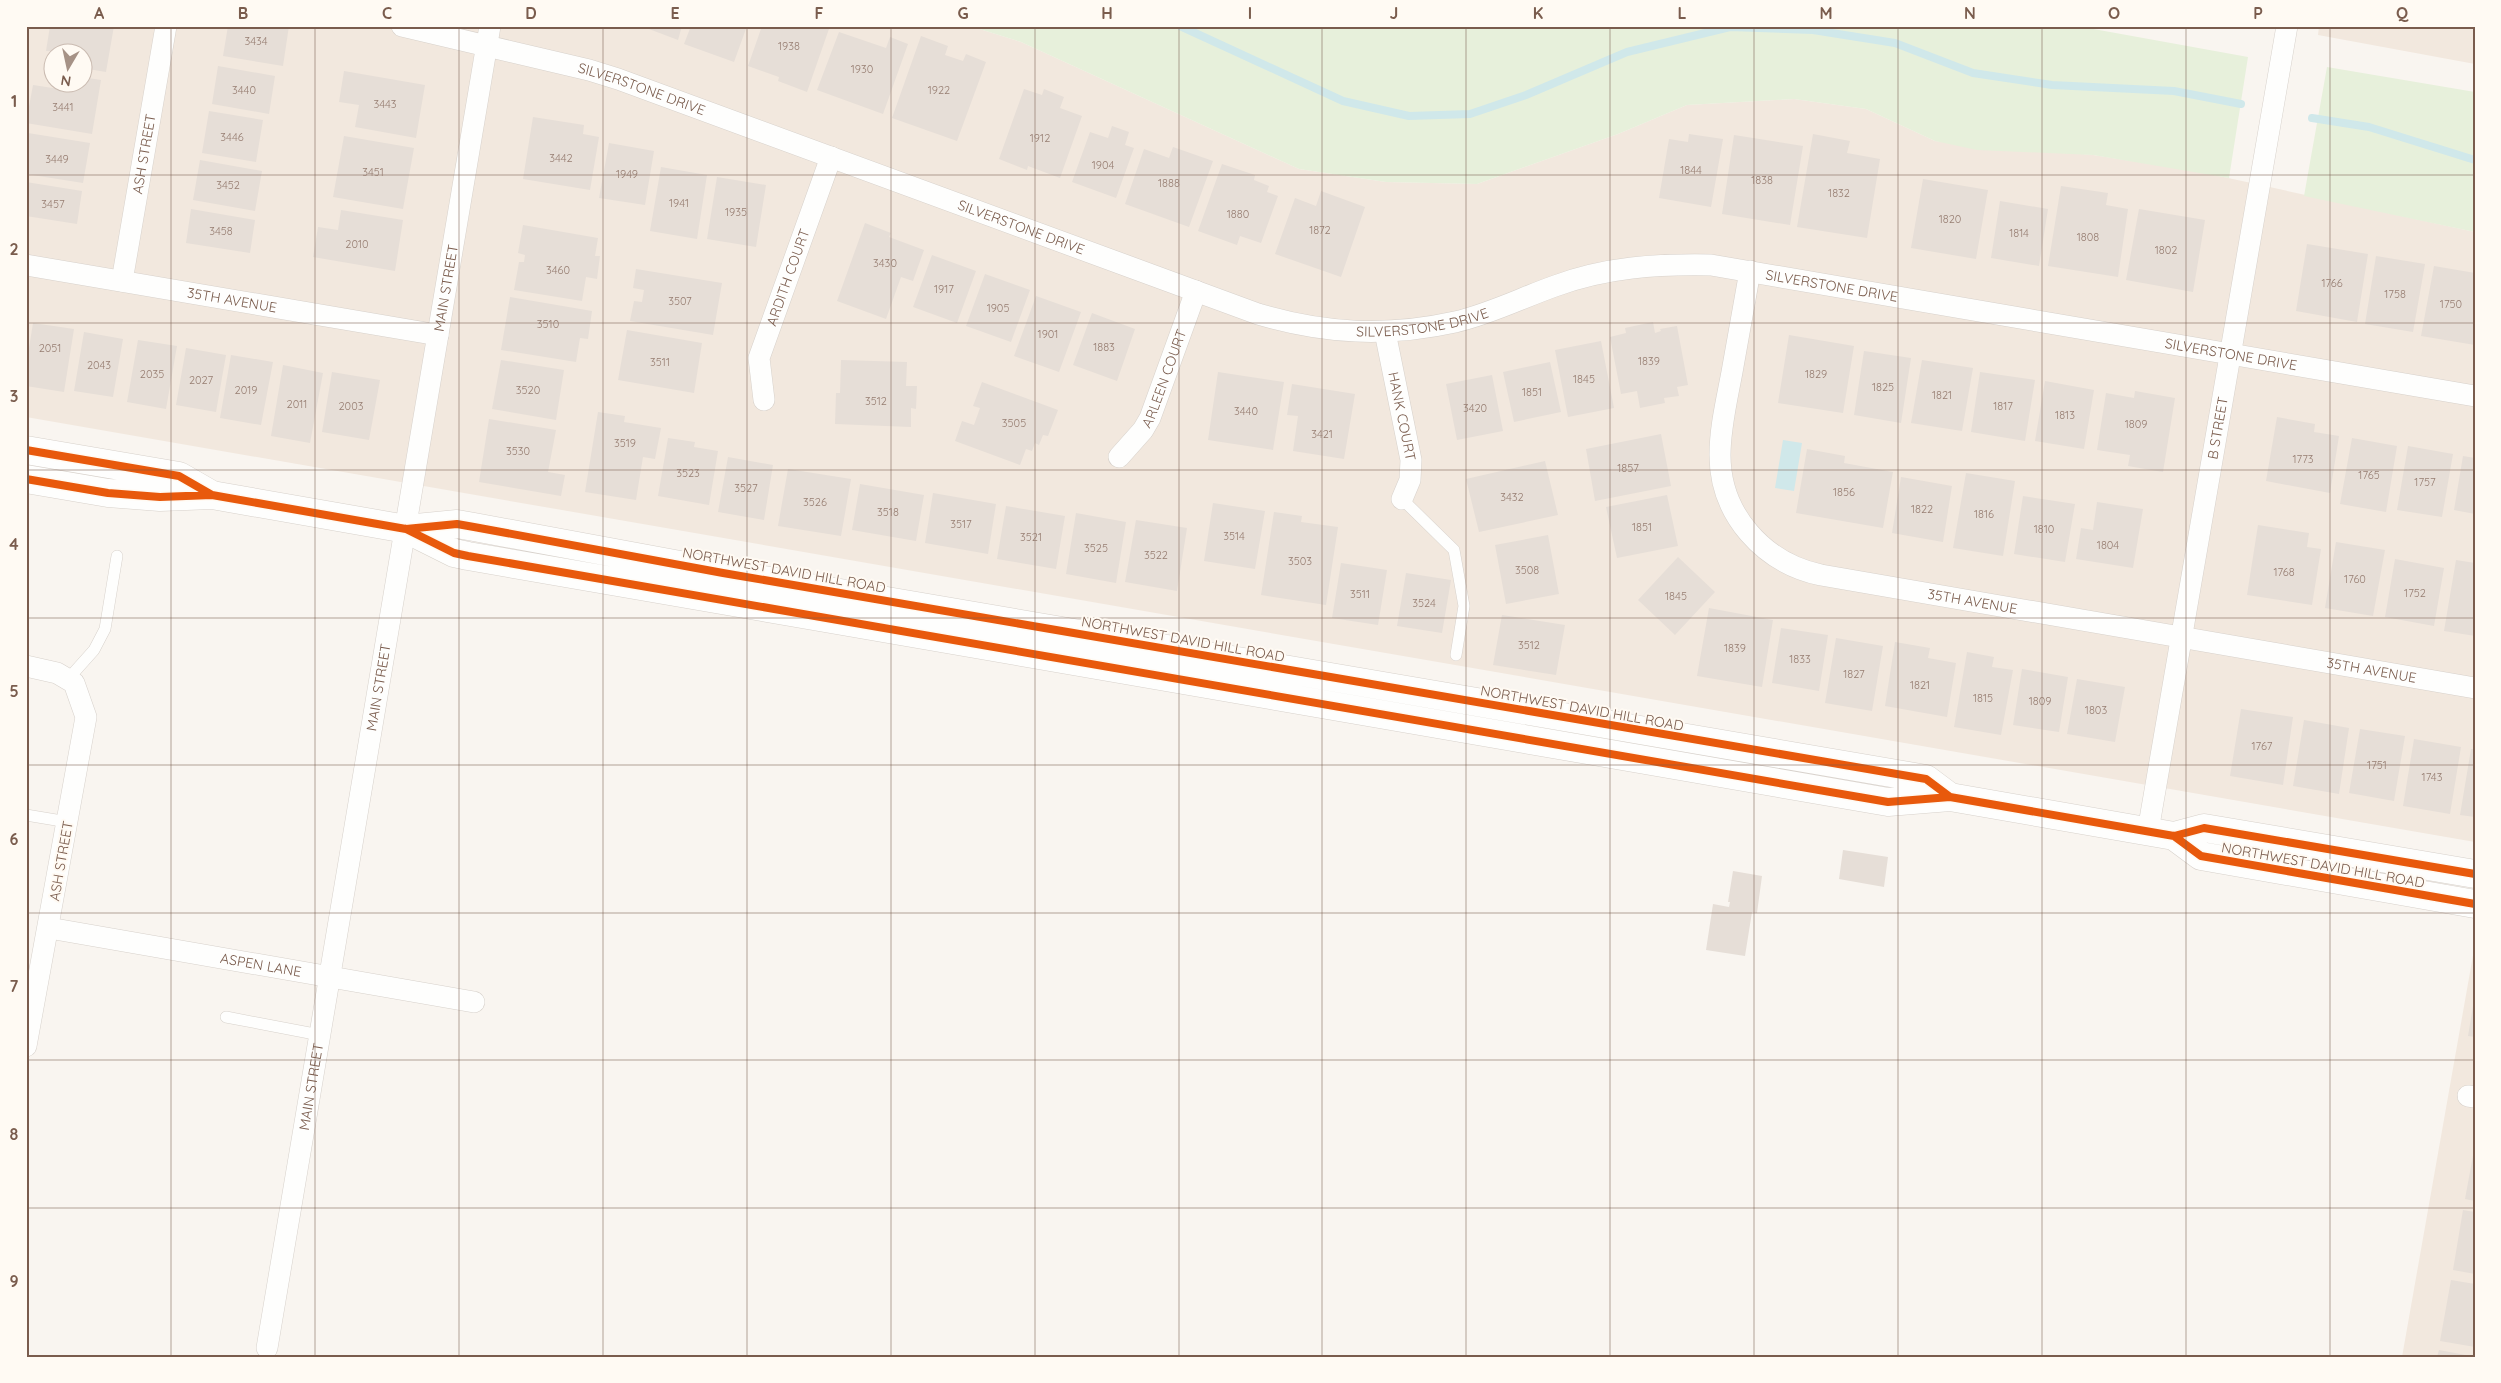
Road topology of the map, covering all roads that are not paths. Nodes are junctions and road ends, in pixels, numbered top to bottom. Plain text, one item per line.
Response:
1 (166, 26) edge
2 (402, 26) edge
3 (2287, 26) edge
4 (488, 36) edge
5 (831, 157) junction
6 (26, 265) edge
7 (1750, 271) junction
8 (122, 281) junction
9 (1196, 291) junction
10 (1385, 332) junction
11 (438, 335) junction
12 (2231, 354) junction
13 (2475, 396) edge
14 (764, 400) dead end
15 (26, 450) edge
16 (1119, 456) dead end
17 (26, 479) edge
18 (212, 495) junction
19 (1402, 500) joint
20 (406, 529) junction
21 (117, 556) dead end
22 (2182, 638) junction
23 (1456, 655) dead end
24 (26, 666) edge
25 (69, 678) junction
26 (2475, 688) edge
27 (26, 815) edge
28 (68, 822) junction
29 (2161, 834) junction
30 (2475, 874) edge
31 (2475, 904) edge
32 (49, 928) junction
33 (330, 978) junction
34 (474, 1002) dead end
35 (226, 1017) dead end
36 (320, 1035) junction
37 (26, 1046) edge
38 (267, 1348) dead end

1 - 8 street, ASH STREET
2 - 4 street, SILVERSTONE DRIVE
3 - 12 street, B STREET
4 - 5 street, SILVERSTONE DRIVE
4 - 11 street, MAIN STREET
5 - 9 street, SILVERSTONE DRIVE
5 - 14 street, ARDITH COURT
6 - 8 street, 35TH AVENUE
7 - 10 street, SILVERSTONE DRIVE
7 - 12 street, SILVERSTONE DRIVE
7 - 22 street, 35TH AVENUE
8 - 11 street, 35TH AVENUE
9 - 10 street, SILVERSTONE DRIVE
9 - 16 street, ARLEEN COURT
10 - 19 street, HANK COURT
11 - 20 street, MAIN STREET
12 - 13 street, SILVERSTONE DRIVE
12 - 22 street, B STREET
15 - 18 street, NORTHWEST DAVID HILL ROAD
17 - 18 street, NORTHWEST DAVID HILL ROAD
18 - 20 street, NORTHWEST DAVID HILL ROAD
19 - 23 lane
20 - 29 street, NORTHWEST DAVID HILL ROAD
20 - 33 street, MAIN STREET
21 - 25 lane
22 - 26 street, 35TH AVENUE
22 - 29 street, B STREET
24 - 25 street
25 - 28 street, ASH STREET
27 - 28 lane
28 - 32 street, ASH STREET
29 - 30 street, NORTHWEST DAVID HILL ROAD
29 - 31 street, NORTHWEST DAVID HILL ROAD
32 - 33 street, ASPEN LANE
32 - 37 street, ASH STREET
33 - 34 street, ASPEN LANE
33 - 36 street, MAIN STREET
35 - 36 lane
36 - 38 street, MAIN STREET

